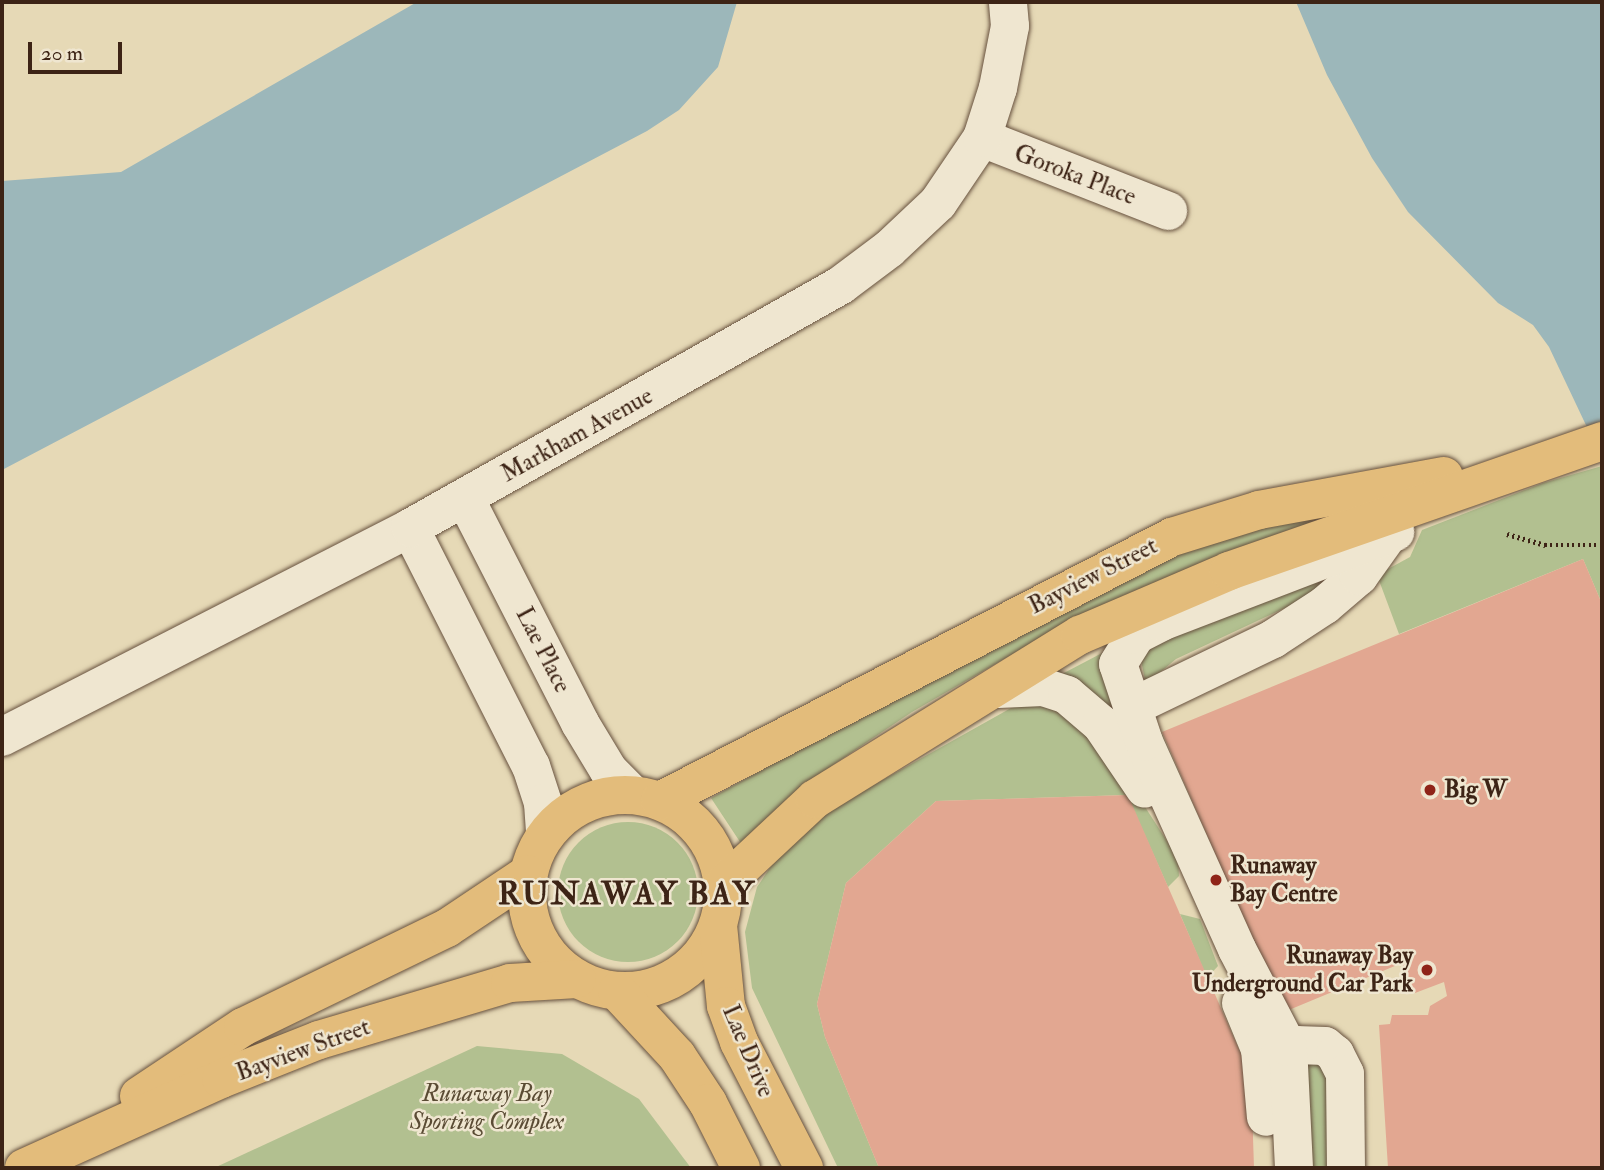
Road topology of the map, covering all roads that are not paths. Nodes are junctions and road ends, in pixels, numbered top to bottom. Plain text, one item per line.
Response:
1 (1009, 2) edge
2 (982, 138) junction
3 (1168, 211) dead end
4 (1602, 442) edge
5 (1562, 455) junction
6 (1511, 472) junction
7 (465, 498) junction
8 (410, 528) junction
9 (1390, 534) junction
10 (998, 689) junction
11 (1132, 707) junction
12 (2, 737) edge
13 (646, 797) junction
14 (545, 835) junction
15 (528, 874) junction
16 (723, 885) junction
17 (718, 925) junction
18 (577, 979) junction
19 (617, 991) junction
20 (1276, 1061) junction
21 (32, 1164) edge
22 (741, 1168) edge
23 (804, 1168) edge
24 (1269, 1168) edge
25 (1294, 1168) edge
26 (1346, 1168) edge

1 - 2 street, Markham Avenue
2 - 3 street, Goroka Place
2 - 7 street, Markham Avenue
4 - 5 main road, Bayview Street
5 - 6 main road, Bayview Street
5 - 13 main road, Bayview Street
6 - 9 street
6 - 10 main road, Bayview Street
7 - 8 street, Markham Avenue
7 - 13 street, Lae Place
8 - 12 street, Markham Avenue
8 - 14 street
9 - 11 street
9 - 11 street
10 - 16 main road, Bayview Street
10 - 20 street
11 - 20 street
13 - 14 main road
13 - 16 main road
14 - 15 main road
15 - 18 main road
15 - 21 main road, Bayview Street
16 - 17 main road
17 - 19 main road
17 - 23 main road, Lae Drive
18 - 19 main road
18 - 21 main road, Bayview Street
19 - 22 main road
20 - 24 street
20 - 25 street
20 - 26 street

